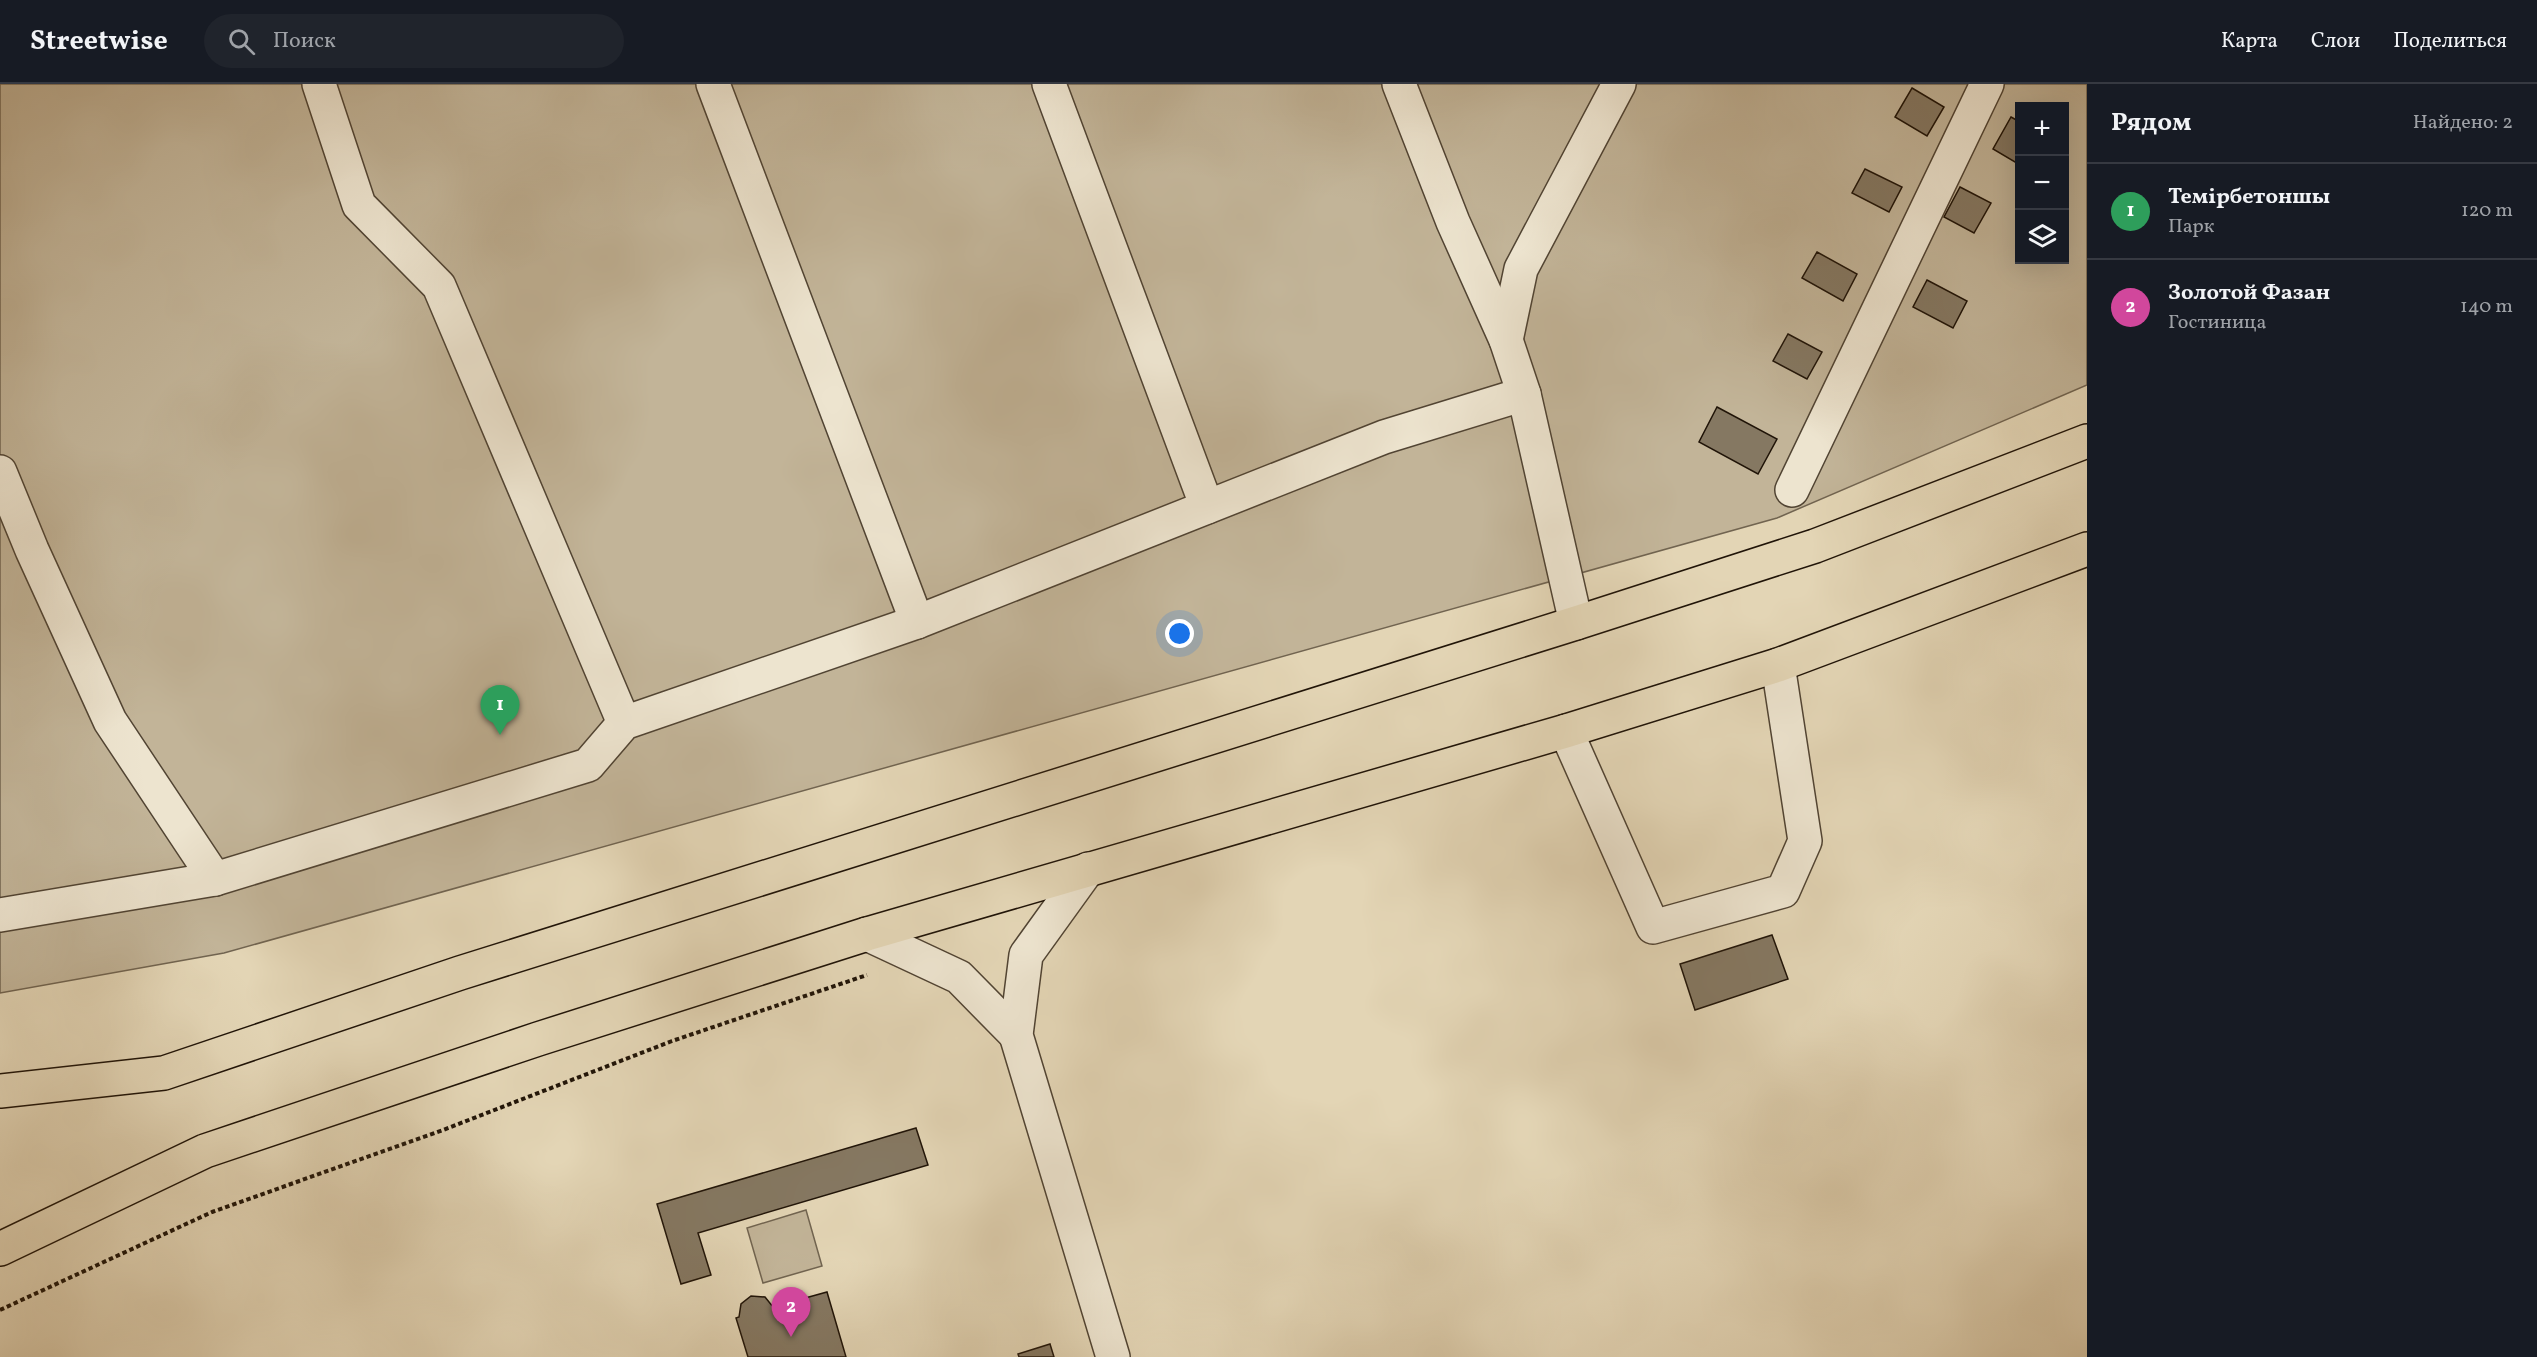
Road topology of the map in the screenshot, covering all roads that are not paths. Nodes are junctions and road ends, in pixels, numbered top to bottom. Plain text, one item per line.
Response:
1 (320, 84) edge
2 (713, 84) edge
3 (1049, 84) edge
4 (1399, 84) edge
5 (1619, 84) edge
6 (1987, 84) edge
7 (1506, 340) junction
8 (1524, 394) junction
9 (2087, 441) edge
10 (0, 472) edge
11 (1792, 490) dead end
12 (1207, 507) junction
13 (2087, 549) edge
14 (917, 622) junction
15 (1576, 624) junction
16 (1778, 665) junction
17 (624, 723) junction
18 (1566, 731) junction
19 (1088, 869) junction
20 (215, 879) junction
21 (0, 915) edge
22 (867, 934) junction
23 (1016, 1035) junction
24 (0, 1091) edge
25 (0, 1249) edge
26 (1113, 1357) edge

1 - 17 street
2 - 14 street
3 - 12 street
4 - 7 street
5 - 7 street
6 - 11 street
7 - 8 street
8 - 12 street
8 - 15 street
9 - 15 highway
10 - 20 street
12 - 14 street
13 - 16 highway
14 - 17 street
15 - 24 highway
16 - 18 highway
16 - 18 street
17 - 20 street
18 - 19 highway
19 - 22 highway
19 - 23 street
20 - 21 street
22 - 23 street
22 - 25 highway
23 - 26 street

